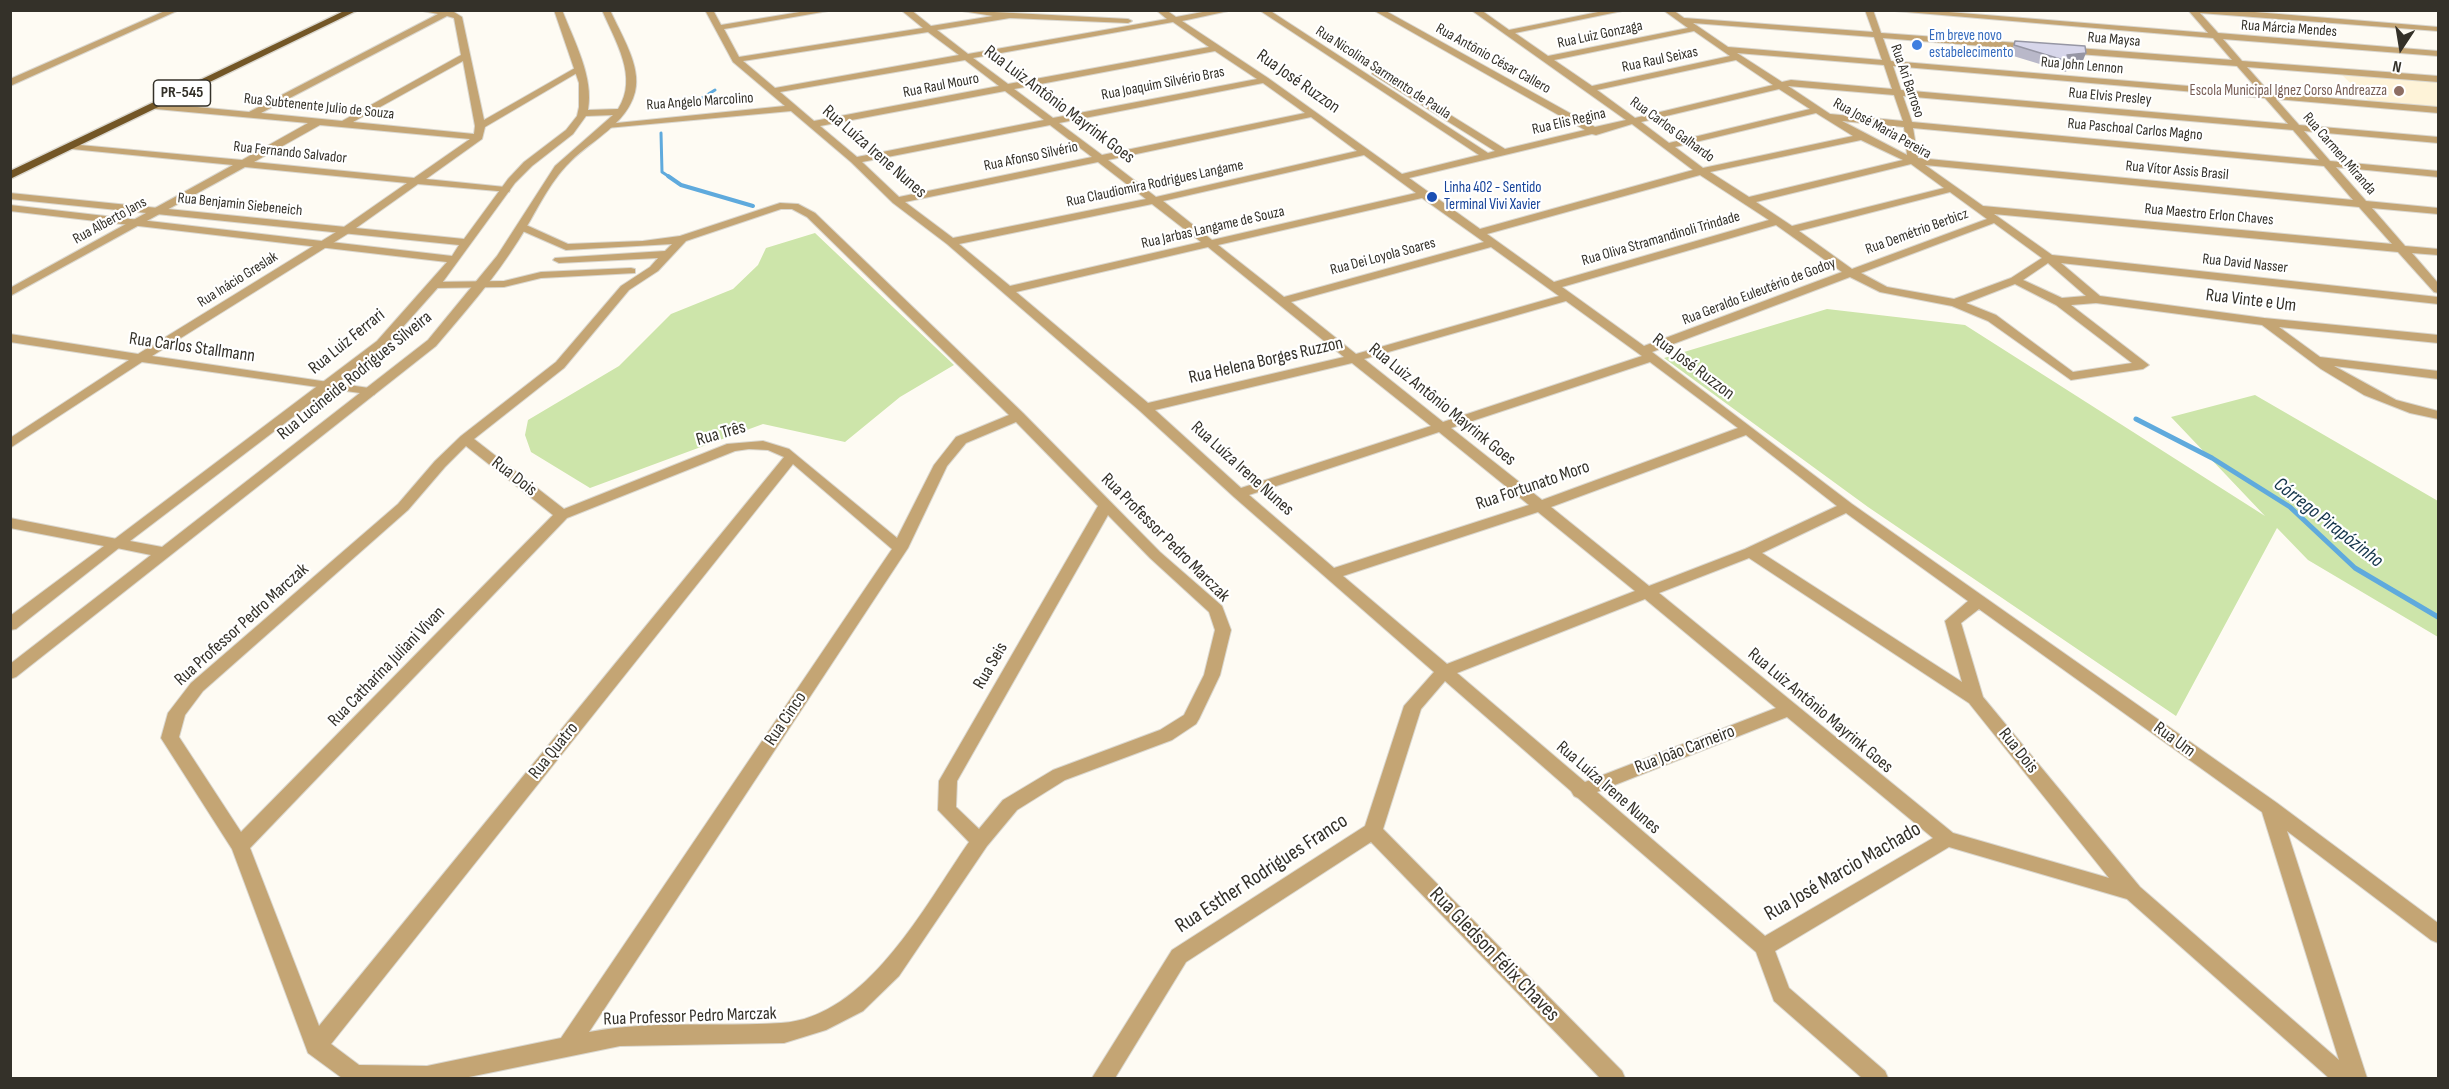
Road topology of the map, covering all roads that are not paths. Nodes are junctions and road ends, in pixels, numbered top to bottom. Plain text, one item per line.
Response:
1 (175, 10) edge
2 (354, 10) edge
3 (422, 10) edge
4 (558, 10) edge
5 (606, 10) edge
6 (709, 10) edge
7 (830, 10) edge
8 (905, 10) edge
9 (960, 10) edge
10 (1160, 10) edge
11 (1229, 10) edge
12 (1263, 10) edge
13 (1277, 10) edge
14 (1377, 10) edge
15 (1475, 10) edge
16 (1623, 10) edge
17 (1667, 10) edge
18 (1869, 10) edge
19 (1887, 10) edge
20 (2193, 10) edge
21 (450, 11) edge
22 (1010, 16) junction
23 (1173, 20) junction
24 (1680, 20) junction
25 (1114, 21) junction
26 (717, 28) junction
27 (930, 29) junction
28 (1693, 29) junction
29 (2439, 29) edge
30 (1120, 30) junction
31 (1509, 32) junction
32 (1877, 35) junction
33 (2216, 37) junction
34 (1216, 48) junction
35 (2044, 48) edge
36 (1724, 49) junction
37 (2056, 49) edge
38 (2439, 53) edge
39 (465, 56) junction
40 (967, 57) junction
41 (1736, 57) junction
42 (1548, 59) junction
43 (736, 60) junction
44 (1887, 63) junction
45 (2240, 64) junction
46 (578, 70) junction
47 (2439, 79) edge
48 (1265, 80) junction
49 (10, 83) edge
50 (1779, 85) junction
51 (1006, 87) junction
52 (1590, 89) junction
53 (773, 91) junction
54 (1898, 93) junction
55 (2267, 95) junction
56 (156, 106) junction
57 (792, 108) junction
58 (1817, 110) junction
59 (2439, 110) edge
60 (619, 112) junction
61 (582, 113) junction
62 (1312, 114) junction
63 (251, 115) junction
64 (1828, 117) junction
65 (1051, 121) junction
66 (318, 122) junction
67 (1636, 122) junction
68 (1908, 123) junction
69 (343, 124) junction
70 (813, 124) junction
71 (610, 126) junction
72 (2296, 128) junction
73 (479, 132) junction
74 (1596, 132) junction
75 (1862, 137) junction
76 (2439, 140) edge
77 (72, 146) junction
78 (1667, 146) junction
79 (1365, 152) junction
80 (1505, 153) junction
81 (1488, 157) junction
82 (1100, 158) junction
83 (855, 159) junction
84 (533, 160) junction
85 (1914, 161) junction
86 (564, 162) junction
87 (243, 164) junction
88 (2327, 164) junction
89 (1701, 171) junction
90 (2439, 174) edge
91 (10, 176) edge
92 (1401, 177) junction
93 (415, 181) junction
94 (1951, 189) junction
95 (505, 190) junction
96 (1424, 194) junction
97 (10, 196) edge
98 (1155, 200) junction
99 (897, 201) junction
100 (1747, 201) junction
101 (2362, 204) junction
102 (10, 208) edge
103 (1976, 208) junction
104 (2439, 211) edge
105 (157, 212) junction
106 (1993, 220) junction
107 (1778, 221) junction
108 (139, 222) junction
109 (522, 227) junction
110 (1790, 230) junction
111 (345, 231) junction
112 (1478, 233) junction
113 (682, 239) junction
114 (951, 242) junction
115 (468, 243) junction
116 (1492, 243) junction
117 (324, 244) junction
118 (1211, 244) junction
119 (566, 247) junction
120 (2402, 249) junction
121 (641, 250) junction
122 (2439, 252) edge
123 (666, 254) junction
124 (2049, 258) junction
125 (453, 259) junction
126 (559, 260) junction
127 (631, 271) junction
128 (1851, 273) junction
129 (541, 275) junction
130 (2015, 280) junction
131 (481, 284) junction
132 (434, 285) junction
133 (1553, 286) junction
134 (626, 288) junction
135 (1009, 290) junction
136 (2439, 290) edge
137 (10, 293) edge
138 (1568, 297) junction
139 (2096, 299) junction
140 (2439, 300) edge
141 (1282, 301) junction
142 (2060, 302) junction
143 (1955, 303) junction
144 (2264, 322) junction
145 (10, 338) edge
146 (2439, 339) edge
147 (1647, 354) junction
148 (1354, 358) junction
149 (138, 359) junction
150 (2315, 360) junction
151 (2439, 375) edge
152 (326, 385) junction
153 (369, 392) junction
154 (1145, 408) junction
155 (2439, 415) edge
156 (1018, 416) junction
157 (1440, 426) junction
158 (1746, 429) junction
159 (466, 439) junction
160 (10, 444) edge
161 (792, 456) junction
162 (1239, 494) junction
163 (1540, 506) junction
164 (1105, 507) junction
165 (1846, 507) junction
166 (562, 515) junction
167 (10, 523) edge
168 (117, 544) junction
169 (900, 548) junction
170 (165, 552) junction
171 (1750, 552) junction
172 (1332, 574) junction
173 (1648, 592) junction
174 (1979, 600) junction
175 (10, 625) edge
176 (1445, 671) junction
177 (10, 673) edge
178 (1976, 699) junction
179 (1791, 709) junction
180 (1580, 791) junction
181 (2270, 808) junction
182 (1373, 831) junction
183 (1947, 839) junction
184 (980, 841) junction
185 (240, 846) junction
186 (2133, 893) junction
187 (2439, 934) edge
188 (1764, 947) junction
189 (316, 1046) junction
190 (568, 1046) junction
191 (1103, 1078) edge
192 (1614, 1078) edge
193 (1877, 1078) edge
194 (2344, 1078) edge
195 (2356, 1078) edge

1 - 49 street
2 - 56 highway, PR-545
3 - 21 street
4 - 46 street
5 - 60 street, Rua Lucineide Rodrigues Silveira
6 - 26 street, Rua Luíza Irene Nunes
7 - 26 street
8 - 27 street, Rua Luiz Antônio Mayrink Goes
9 - 22 street
10 - 23 street, Rua José Ruzzon
11 - 23 street
12 - 81 street, Rua Nicolina Sarmento de Paula
13 - 80 street, Rua Nicolina Sarmento de Paula
14 - 74 street, Rua Antônio César Callero
15 - 31 street, Rua Carlos Galhardo
16 - 31 street
17 - 24 street, Rua José Maria Pereira
18 - 32 street, Rua Ari Barroso
19 - 33 street, Rua Márcia Mendes
20 - 29 street
20 - 33 street, Rua Carmen Miranda
21 - 39 street
21 - 63 street
22 - 25 street
22 - 27 street
23 - 25 street
23 - 30 street
23 - 34 street, Rua José Ruzzon
24 - 28 street, Rua José Maria Pereira
24 - 32 street
25 - 30 street
26 - 43 street, Rua Luíza Irene Nunes
27 - 40 street, Rua Luiz Antônio Mayrink Goes
27 - 43 street
28 - 36 street, Rua José Maria Pereira
28 - 42 street, Rua Luiz Gonzaga
30 - 40 street
31 - 42 street, Rua Carlos Galhardo
32 - 35 street
32 - 44 street, Rua Ari Barroso
33 - 38 street, Rua Márcia Mendes
33 - 45 street, Rua Carmen Miranda
34 - 48 street, Rua José Ruzzon
34 - 51 street, Rua Raul Mouro
36 - 41 street, Rua José Maria Pereira
36 - 44 street, Rua John Lennon
37 - 45 street, Rua Maysa
39 - 69 street
39 - 73 street
40 - 51 street, Rua Luiz Antônio Mayrink Goes
40 - 53 street
41 - 50 street, Rua José Maria Pereira
41 - 52 street, Rua Raul Seixas
42 - 52 street, Rua Carlos Galhardo
43 - 53 street, Rua Luíza Irene Nunes
44 - 54 street, Rua Ari Barroso
44 - 55 street, Rua John Lennon
45 - 47 street, Rua Maysa
45 - 55 street, Rua Carmen Miranda
46 - 61 street
46 - 73 street, Rua Inácio Greslak
48 - 62 street, Rua José Ruzzon
48 - 65 street, Rua Joaquim Silvério Bras
50 - 54 street, Rua Elvis Presley
50 - 58 street, Rua José Maria Pereira
50 - 67 street, Rua Elis Regina
51 - 65 street, Rua Luiz Antônio Mayrink Goes
51 - 70 street, Rua Raul Mouro
52 - 67 street, Rua Carlos Galhardo
53 - 57 street, Rua Luíza Irene Nunes
54 - 68 street, Rua Ari Barroso
54 - 72 street, Rua Elvis Presley
55 - 59 street, Rua John Lennon
55 - 72 street, Rua Carmen Miranda
56 - 63 street, Rua Subtenente Julio de Souza
56 - 77 highway, PR-545
57 - 70 street, Rua Luíza Irene Nunes
57 - 71 street, Rua Angelo Marcolino
58 - 64 street, Rua José Maria Pereira
58 - 78 street
60 - 61 street
60 - 71 street, Rua Lucineide Rodrigues Silveira
61 - 84 street, Rua Luiz Ferrari
62 - 79 street, Rua José Ruzzon
62 - 82 street, Rua Afonso Silvério
63 - 66 street, Rua Subtenente Julio de Souza
64 - 68 street, Rua Paschoal Carlos Magno
64 - 75 street, Rua José Maria Pereira
65 - 82 street, Rua Luiz Antônio Mayrink Goes
65 - 83 street, Rua Joaquim Silvério Bras
66 - 69 street, Rua Subtenente Julio de Souza
66 - 87 street, Rua Alberto Jans
67 - 74 street, Rua Elis Regina
67 - 78 street, Rua Carlos Galhardo
68 - 85 street, Rua Ari Barroso
68 - 88 street, Rua Paschoal Carlos Magno
69 - 73 street, Rua Subtenente Julio de Souza
70 - 83 street, Rua Luíza Irene Nunes
71 - 86 street, Rua Lucineide Rodrigues Silveira
72 - 76 street, Rua Elvis Presley
72 - 88 street, Rua Carmen Miranda
73 - 93 street, Rua Inácio Greslak
74 - 80 street, Rua Elis Regina
75 - 85 street, Rua José Maria Pereira
75 - 89 street
77 - 87 street, Rua Fernando Salvador
77 - 91 highway, PR-545
78 - 89 street, Rua Carlos Galhardo
79 - 92 street, Rua José Ruzzon
79 - 98 street, Rua Claudiomira Rodrigues Langame
80 - 81 street, Rua Elis Regina
81 - 92 street, Rua Elis Regina
82 - 98 street, Rua Luiz Antônio Mayrink Goes
82 - 99 street, Rua Afonso Silvério
83 - 99 street, Rua Luíza Irene Nunes
84 - 86 street
84 - 95 street, Rua Luiz Ferrari
85 - 94 street, Rua José Maria Pereira
85 - 100 street
85 - 101 street, Rua Vítor Assis Brasil
86 - 109 street, Rua Lucineide Rodrigues Silveira
87 - 93 street, Rua Fernando Salvador
87 - 105 street, Rua Alberto Jans
88 - 90 street, Rua Paschoal Carlos Magno
88 - 101 street, Rua Carmen Miranda
89 - 100 street, Rua Carlos Galhardo
89 - 112 street
92 - 96 street, Rua José Ruzzon
93 - 95 street, Rua Fernando Salvador
93 - 111 street, Rua Inácio Greslak
94 - 103 street, Rua José Maria Pereira
94 - 110 street
95 - 115 street, Rua Luiz Ferrari
96 - 112 street, Rua José Ruzzon
96 - 118 street, Rua Jarbas Langame de Souza
97 - 105 street, Rua Benjamin Siebeneich
98 - 114 street, Rua Claudiomira Rodrigues Langame
98 - 118 street, Rua Luiz Antônio Mayrink Goes
99 - 114 street, Rua Luíza Irene Nunes
100 - 107 street, Rua Carlos Galhardo
101 - 104 street, Rua Vítor Assis Brasil
101 - 120 street, Rua Carmen Miranda
102 - 108 street, Rua Benjamin Siebeneich
103 - 106 street, Rua José Maria Pereira
103 - 120 street, Rua Maestro Erlon Chaves
105 - 108 street, Rua Alberto Jans
105 - 111 street, Rua Benjamin Siebeneich
106 - 124 street, Rua José Maria Pereira
106 - 128 street, Rua Demétrio Berbicz
107 - 110 street, Rua Carlos Galhardo
107 - 133 street, Rua Oliva Stramandinoli Trindade
108 - 117 street, Rua Benjamin Siebeneich
108 - 137 street, Rua Alberto Jans
109 - 119 street
109 - 131 street, Rua Lucineide Rodrigues Silveira
110 - 128 street, Rua Carlos Galhardo
111 - 115 street, Rua Benjamin Siebeneich
111 - 117 street, Rua Inácio Greslak
112 - 116 street, Rua José Ruzzon
113 - 121 street
113 - 123 street, Rua Professor Pedro Marczak
113 - 156 street, Rua Professor Pedro Marczak
114 - 135 street, Rua Luíza Irene Nunes
115 - 125 street, Rua Luiz Ferrari
116 - 133 street, Rua José Ruzzon
116 - 141 street, Rua Dei Loyola Soares
117 - 125 street, Rua Benjamin Siebeneich
117 - 149 street, Rua Inácio Greslak
118 - 135 street, Rua Jarbas Langame de Souza
118 - 141 street, Rua Luiz Antônio Mayrink Goes
119 - 121 street
119 - 126 street
120 - 122 street, Rua Maestro Erlon Chaves
120 - 136 street, Rua Carmen Miranda
121 - 123 street
121 - 126 street
121 - 127 street
123 - 134 street, Rua Professor Pedro Marczak
124 - 130 street
124 - 139 street, Rua José Maria Pereira
124 - 140 street, Rua David Nasser
125 - 132 street, Rua Luiz Ferrari
126 - 129 street
127 - 129 street
127 - 134 street
128 - 143 street, Rua Carlos Galhardo
128 - 147 street, Rua Geraldo Euleutério de Godoy
129 - 131 street
130 - 142 street
130 - 143 street
131 - 132 street
131 - 153 street, Rua Lucineide Rodrigues Silveira
132 - 152 street, Rua Luiz Ferrari
133 - 138 street, Rua José Ruzzon
134 - 159 street, Rua Professor Pedro Marczak
135 - 154 street, Rua Luíza Irene Nunes
138 - 147 street, Rua José Ruzzon
138 - 148 street, Rua Helena Borges Ruzzon
139 - 142 street, Rua Vinte e Um
139 - 144 street, Rua Vinte e Um
141 - 148 street, Rua Luiz Antônio Mayrink Goes
142 - 143 street, Rua Carlos Galhardo
144 - 146 street, Rua Vinte e Um
144 - 150 street
145 - 149 street, Rua Carlos Stallmann
147 - 157 street, Rua Geraldo Euleutério de Godoy
147 - 158 street, Rua José Ruzzon
148 - 154 street, Rua Helena Borges Ruzzon
148 - 157 street, Rua Luiz Antônio Mayrink Goes
149 - 152 street, Rua Carlos Stallmann
149 - 160 street, Rua Inácio Greslak
150 - 151 street
150 - 155 street
152 - 153 street, Rua Carlos Stallmann
152 - 168 street, Rua Luiz Ferrari
153 - 170 street, Rua Lucineide Rodrigues Silveira
154 - 162 street, Rua Luíza Irene Nunes
156 - 164 street, Rua Professor Pedro Marczak
156 - 169 street, Rua Cinco
157 - 162 street, Rua Geraldo Euleutério de Godoy
157 - 163 street, Rua Luiz Antônio Mayrink Goes
158 - 163 street, Rua Fortunato Moro
158 - 165 street, Rua José Ruzzon
159 - 166 street, Rua Dois
159 - 185 street, Rua Professor Pedro Marczak
161 - 166 street, Rua Três
161 - 169 street, Rua Três
161 - 189 street, Rua Quatro
162 - 172 street, Rua Luíza Irene Nunes
163 - 172 street, Rua Fortunato Moro
163 - 173 street, Rua Luiz Antônio Mayrink Goes
164 - 184 street, Rua Seis
164 - 184 street, Rua Professor Pedro Marczak
165 - 171 street
165 - 174 street, Rua Um
166 - 185 street, Rua Catharina Juliani Vivan
167 - 168 street
168 - 170 street
168 - 175 street, Rua Luiz Ferrari
169 - 190 street, Rua Cinco
170 - 177 street, Rua Lucineide Rodrigues Silveira
171 - 173 street
171 - 178 street
172 - 176 street, Rua Luíza Irene Nunes
173 - 176 street
173 - 179 street, Rua Luiz Antônio Mayrink Goes
174 - 178 street, Rua Dois
174 - 181 street, Rua Um
176 - 180 street, Rua Luíza Irene Nunes
176 - 182 street, Rua Esther Rodrigues Franco
178 - 186 street, Rua Dois
179 - 180 street, Rua João Carneiro
179 - 183 street, Rua Luiz Antônio Mayrink Goes
180 - 188 street, Rua Luíza Irene Nunes
181 - 187 street, Rua Um
181 - 195 street
182 - 191 street, Rua Esther Rodrigues Franco
182 - 192 street, Rua Gledson Félix Chaves
183 - 186 street
183 - 188 street, Rua José Marcio Machado
184 - 190 street, Rua Professor Pedro Marczak
185 - 189 street, Rua Professor Pedro Marczak
186 - 194 street, Rua Dois
188 - 193 street
189 - 190 street, Rua Professor Pedro Marczak

